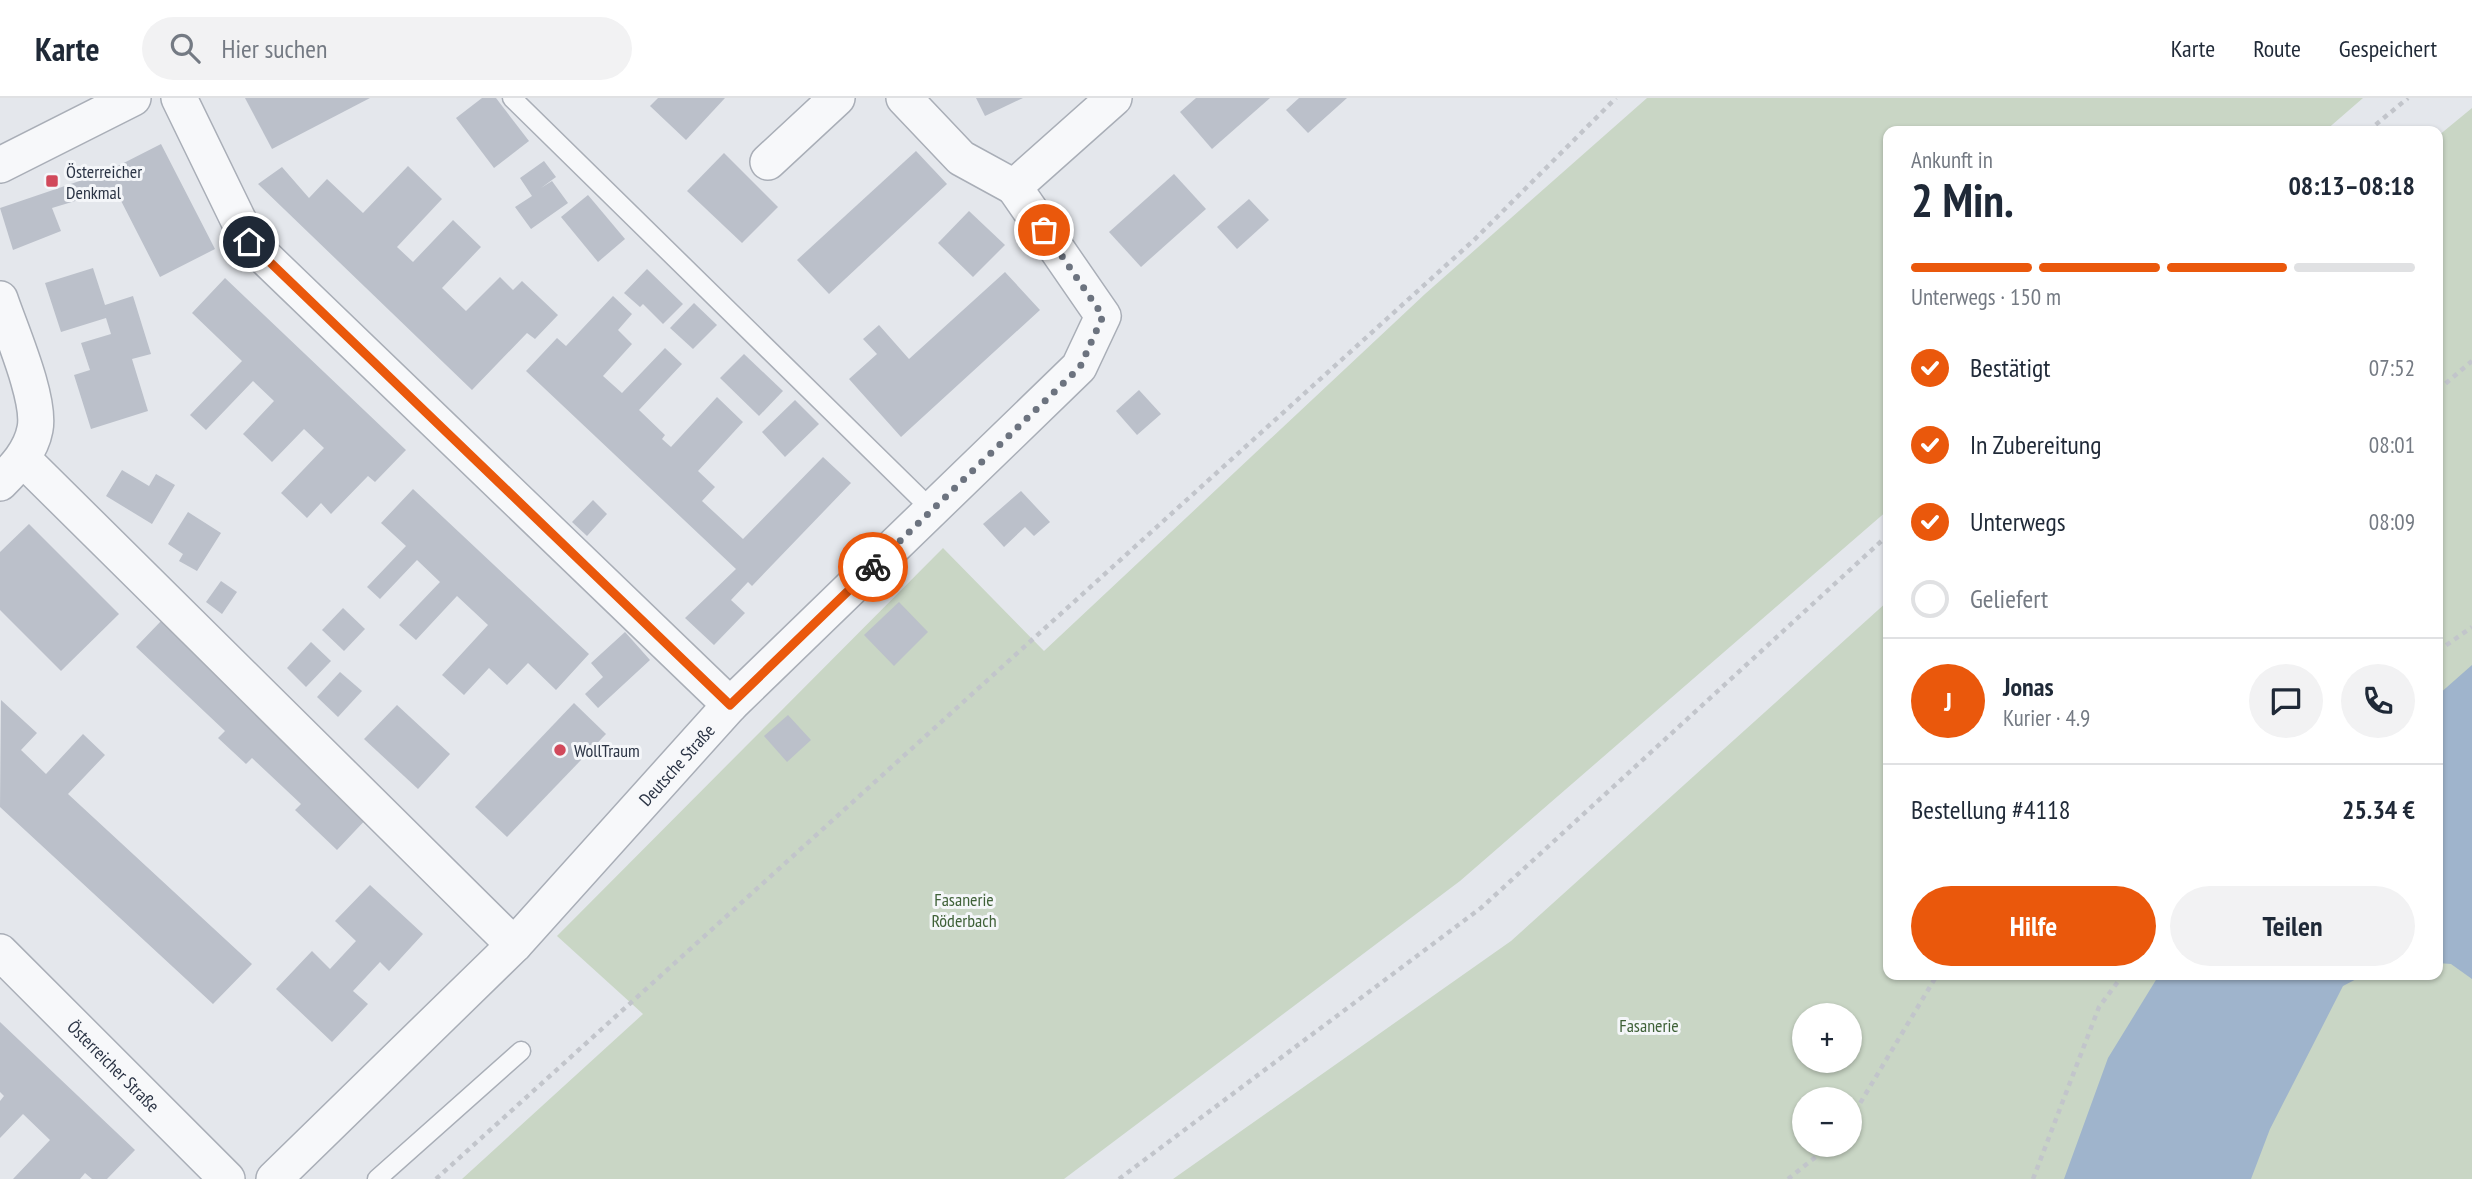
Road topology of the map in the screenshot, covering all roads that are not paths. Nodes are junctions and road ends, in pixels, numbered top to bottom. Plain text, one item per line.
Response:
1 (133, 98) edge
2 (178, 98) edge
3 (512, 98) edge
4 (837, 98) edge
5 (904, 98) edge
6 (1114, 98) edge
7 (768, 162) dead end
8 (0, 165) edge
9 (1014, 187) junction
10 (0, 299) edge
11 (11, 471) edge
12 (932, 510) junction
13 (730, 705) junction
14 (514, 945) junction
15 (0, 952) edge
16 (521, 1051) dead end
17 (227, 1179) edge
18 (274, 1179) edge
19 (377, 1179) edge

1 - 8 street
2 - 13 street
3 - 12 lane
4 - 7 street
5 - 9 street
6 - 9 street
9 - 12 street, Deutsche Straße
10 - 11 street
11 - 14 street
12 - 13 street, Deutsche Straße
13 - 14 street, Deutsche Straße
14 - 18 street, Deutsche Straße
15 - 17 street, Österreicher Straße
16 - 19 lane

